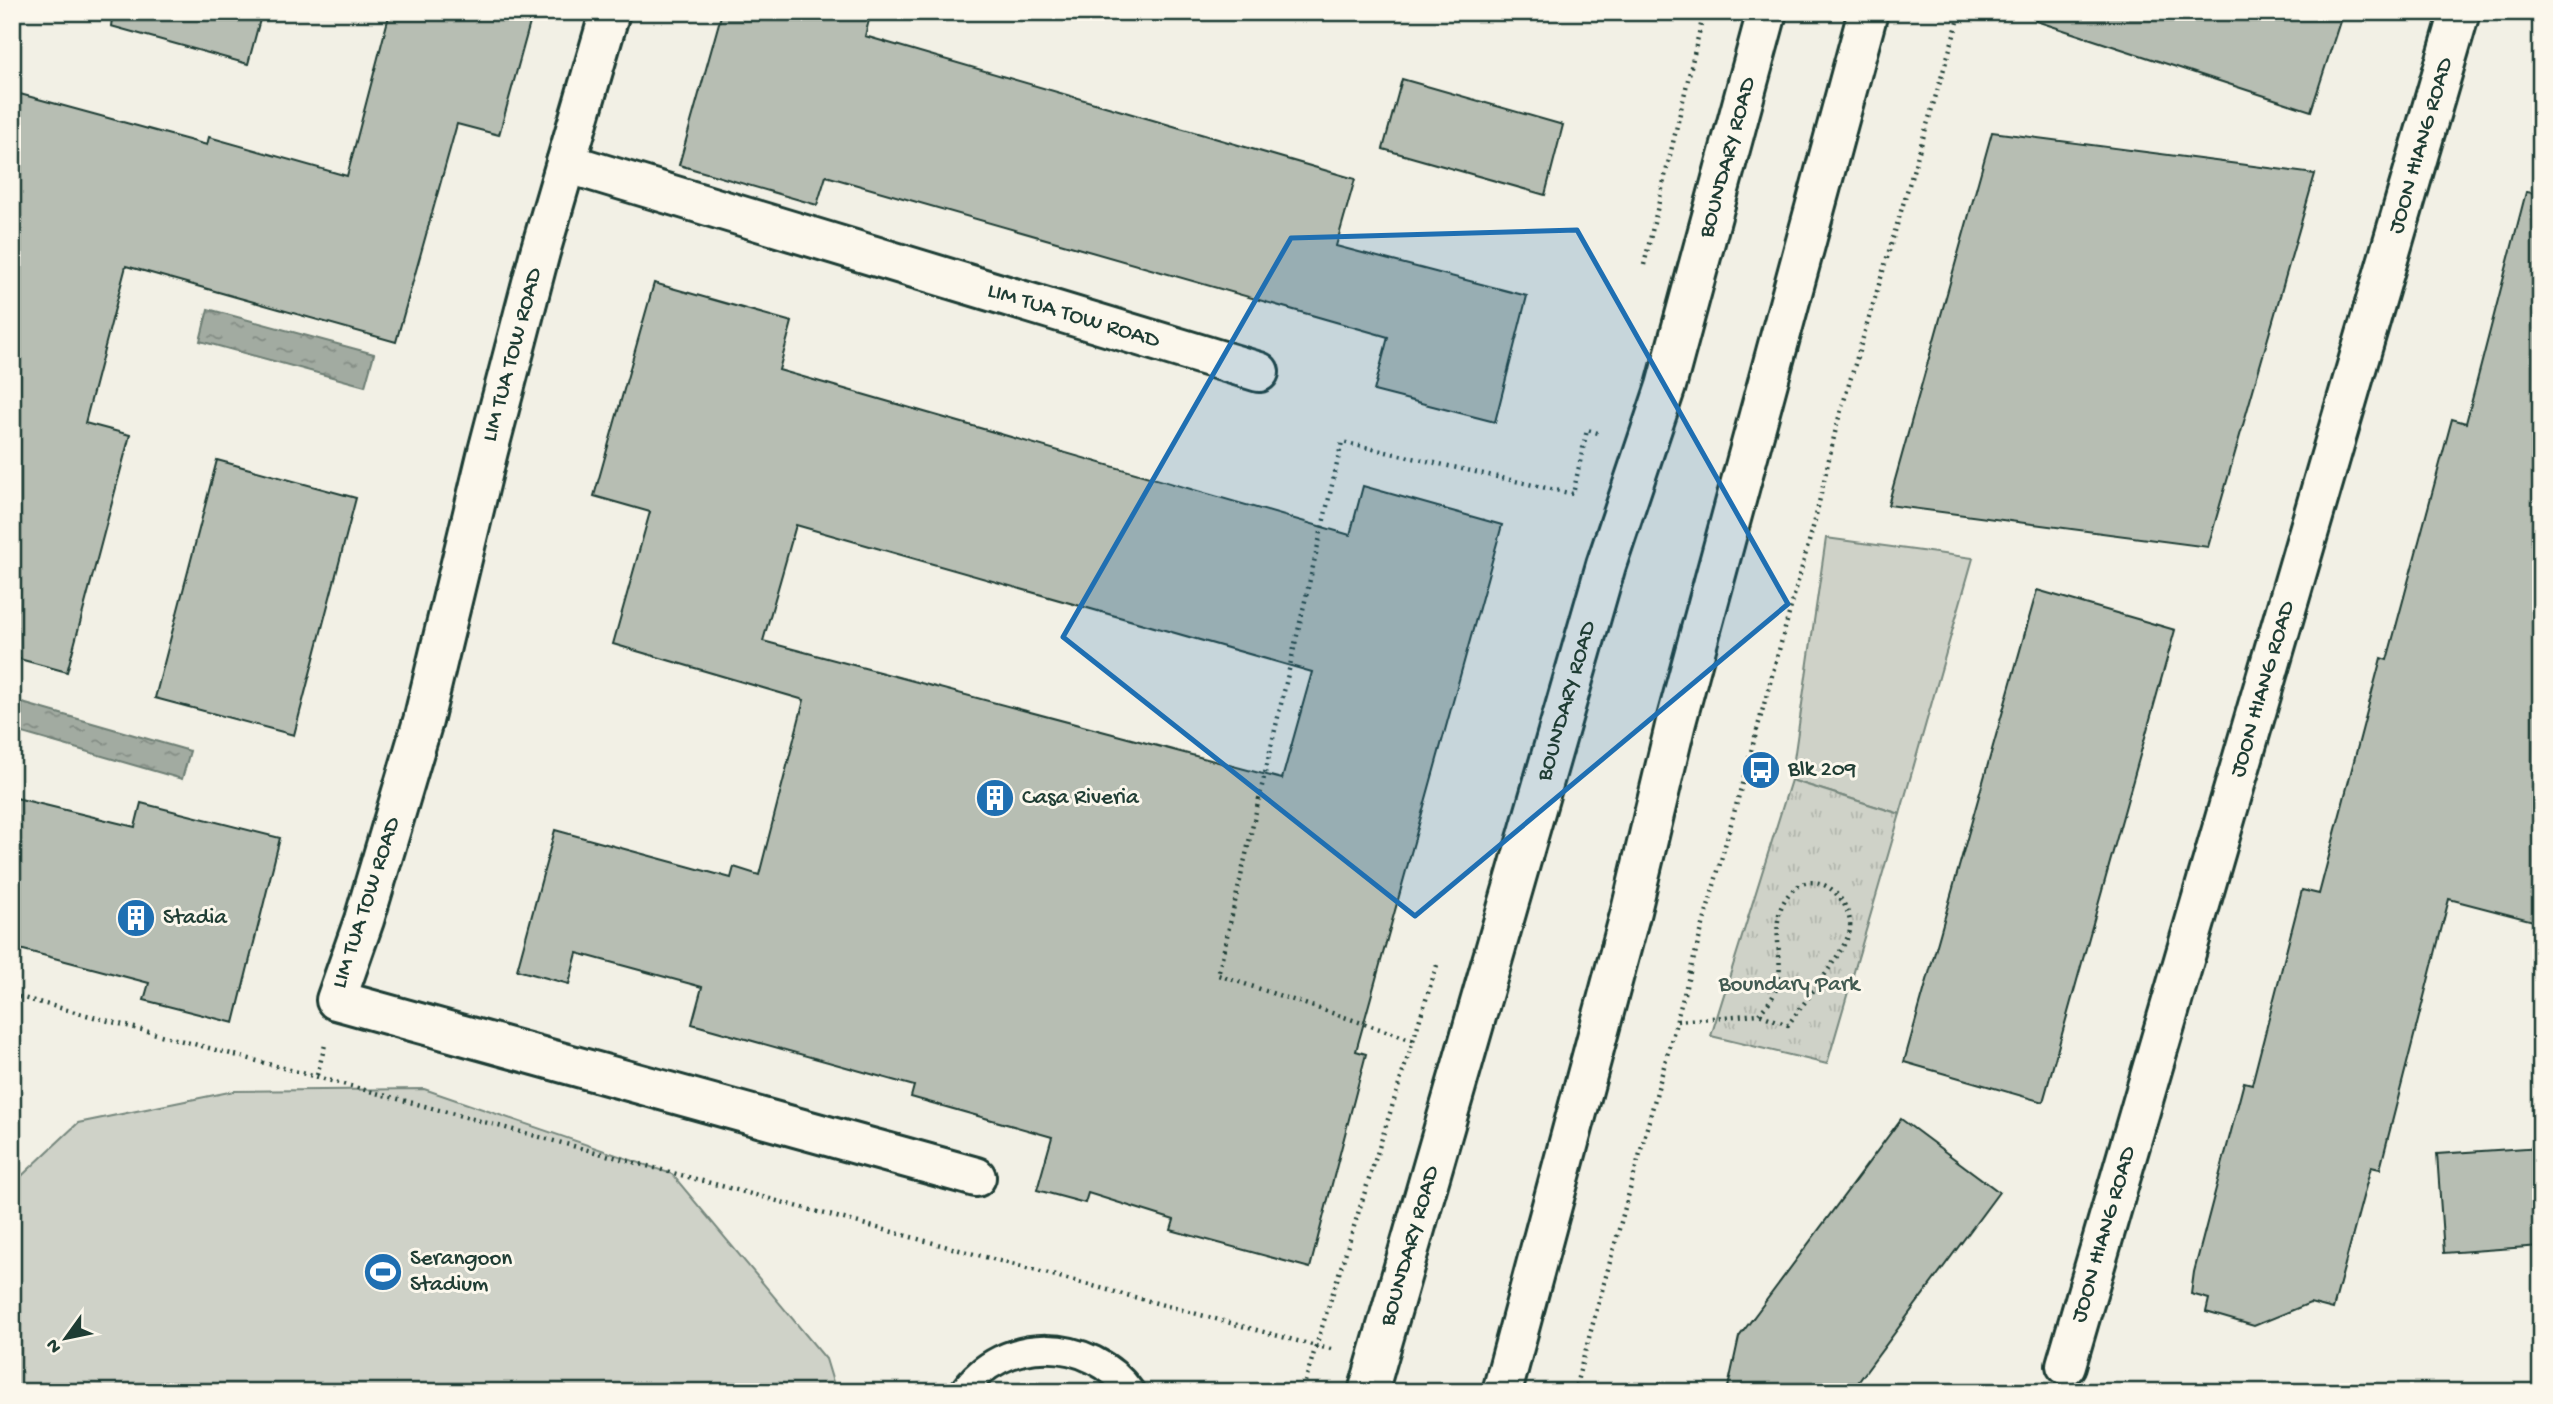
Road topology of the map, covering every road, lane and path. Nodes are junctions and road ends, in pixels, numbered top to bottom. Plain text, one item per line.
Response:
1 (610, 12) edge
2 (1768, 12) edge
3 (1868, 12) edge
4 (1961, 12) edge
5 (2460, 12) edge
6 (566, 163) junction
7 (1259, 372) dead end
8 (1587, 430) dead end
9 (12, 995) edge
10 (1759, 1014) junction
11 (1676, 1021) junction
12 (1413, 1040) dead end
13 (976, 1177) dead end
14 (2066, 1365) dead end
15 (963, 1392) edge
16 (1131, 1392) edge
17 (1302, 1392) edge
18 (1368, 1392) edge
19 (1502, 1392) edge
20 (1574, 1392) edge

1 - 6 street, LIM TUA TOW ROAD
2 - 18 street, BOUNDARY ROAD
3 - 19 street
4 - 11 path
5 - 14 street, JOON HIANG ROAD
6 - 7 street, LIM TUA TOW ROAD
6 - 13 street, LIM TUA TOW ROAD
8 - 12 path
9 - 17 path
10 - 10 path
10 - 11 path
11 - 20 path
15 - 16 lane

